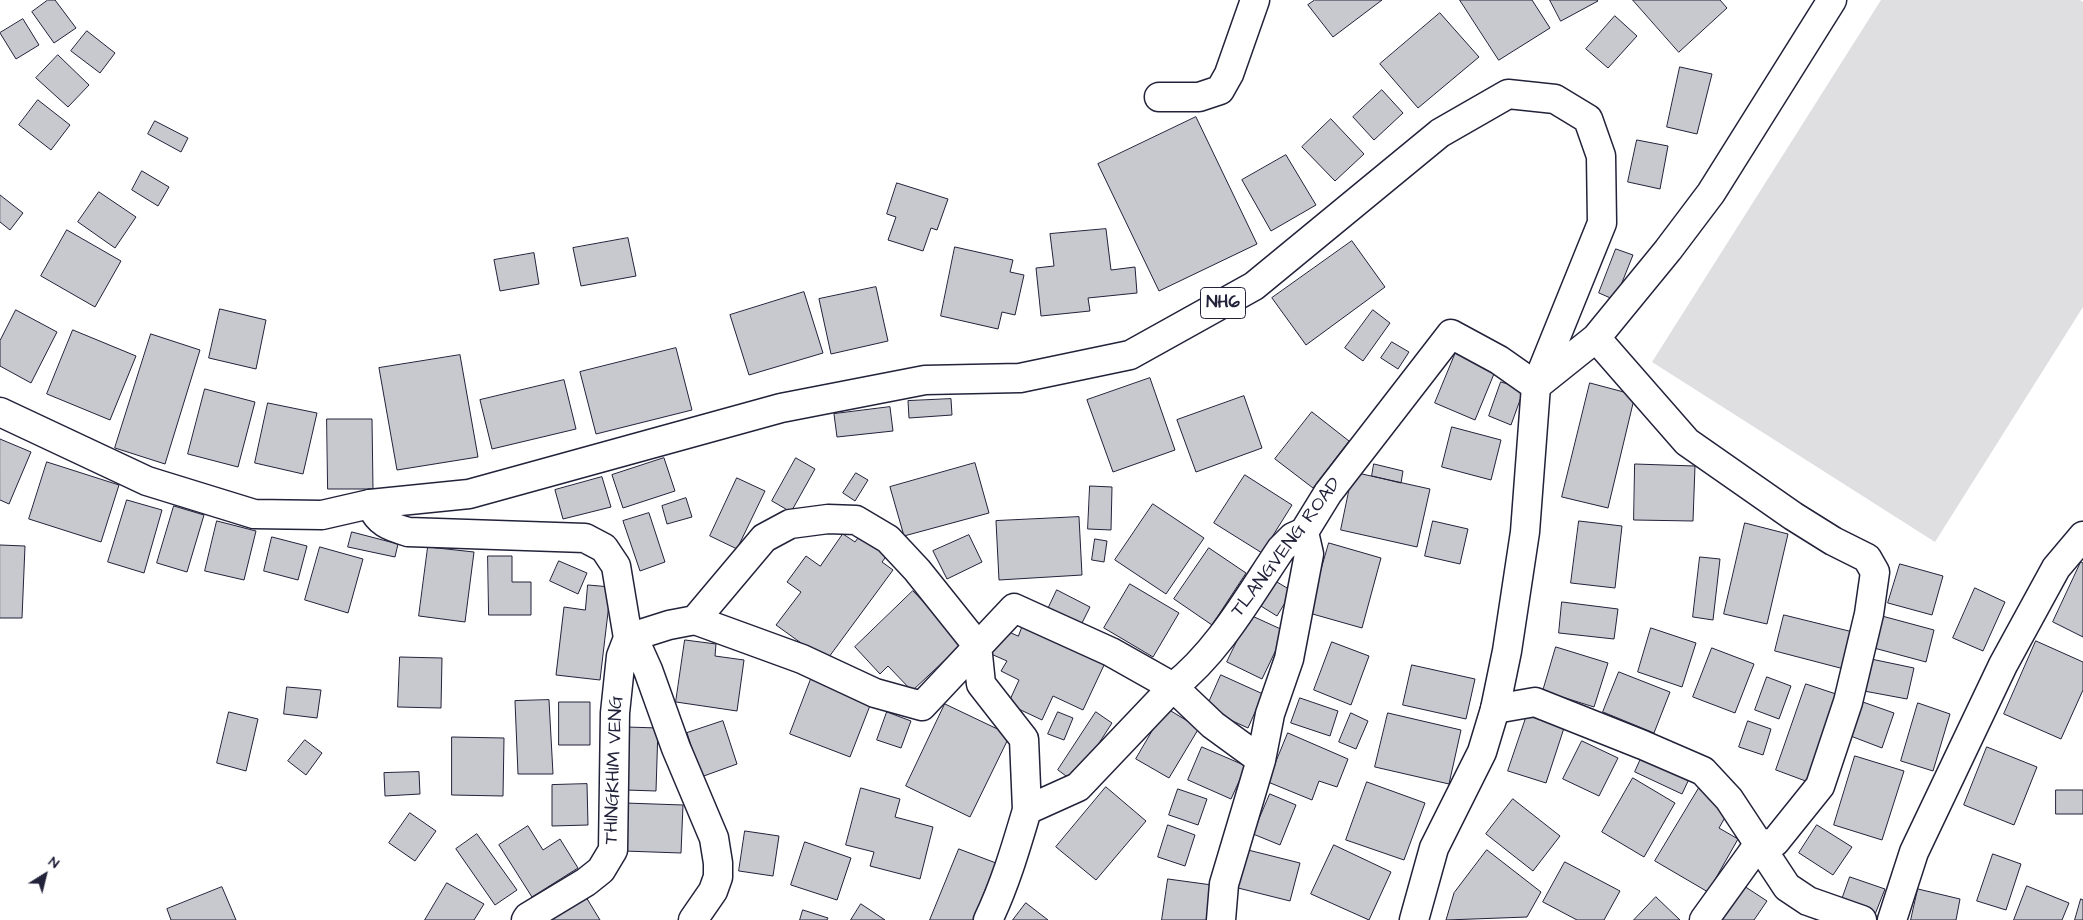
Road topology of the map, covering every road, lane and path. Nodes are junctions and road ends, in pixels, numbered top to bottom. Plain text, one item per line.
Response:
1 (1255, 0) edge
2 (1832, 0) edge
3 (1159, 97) dead end
4 (1596, 338) junction
5 (1536, 386) junction
6 (0, 412) edge
7 (370, 504) junction
8 (1304, 532) junction
9 (2083, 536) edge
10 (695, 620) junction
11 (628, 638) junction
12 (977, 646) junction
13 (1173, 687) junction
14 (1495, 709) junction
15 (1260, 760) junction
16 (1027, 810) junction
17 (1758, 845) junction
18 (526, 920) edge
19 (693, 920) edge
20 (988, 920) edge
21 (1221, 920) edge
22 (1414, 920) edge
23 (1704, 920) edge
24 (1862, 920) edge
25 (1892, 920) edge

1 - 3 main road
2 - 4 main road
4 - 5 main road
4 - 17 main road
5 - 7 main road, NH6
5 - 8 main road, TLANGVENG ROAD
5 - 14 main road, NH6
6 - 7 main road, NH6
7 - 11 main road
8 - 13 main road, TLANGVENG ROAD
8 - 15 main road
9 - 25 main road
10 - 11 main road
10 - 12 main road
10 - 12 main road
11 - 18 main road, THINGKHIM VENG
11 - 19 main road
12 - 13 main road
12 - 16 main road
13 - 15 main road
13 - 16 main road, TLANGVENG ROAD
14 - 17 main road
14 - 22 main road, NH6
15 - 21 main road
16 - 20 main road
17 - 23 main road
17 - 24 main road

